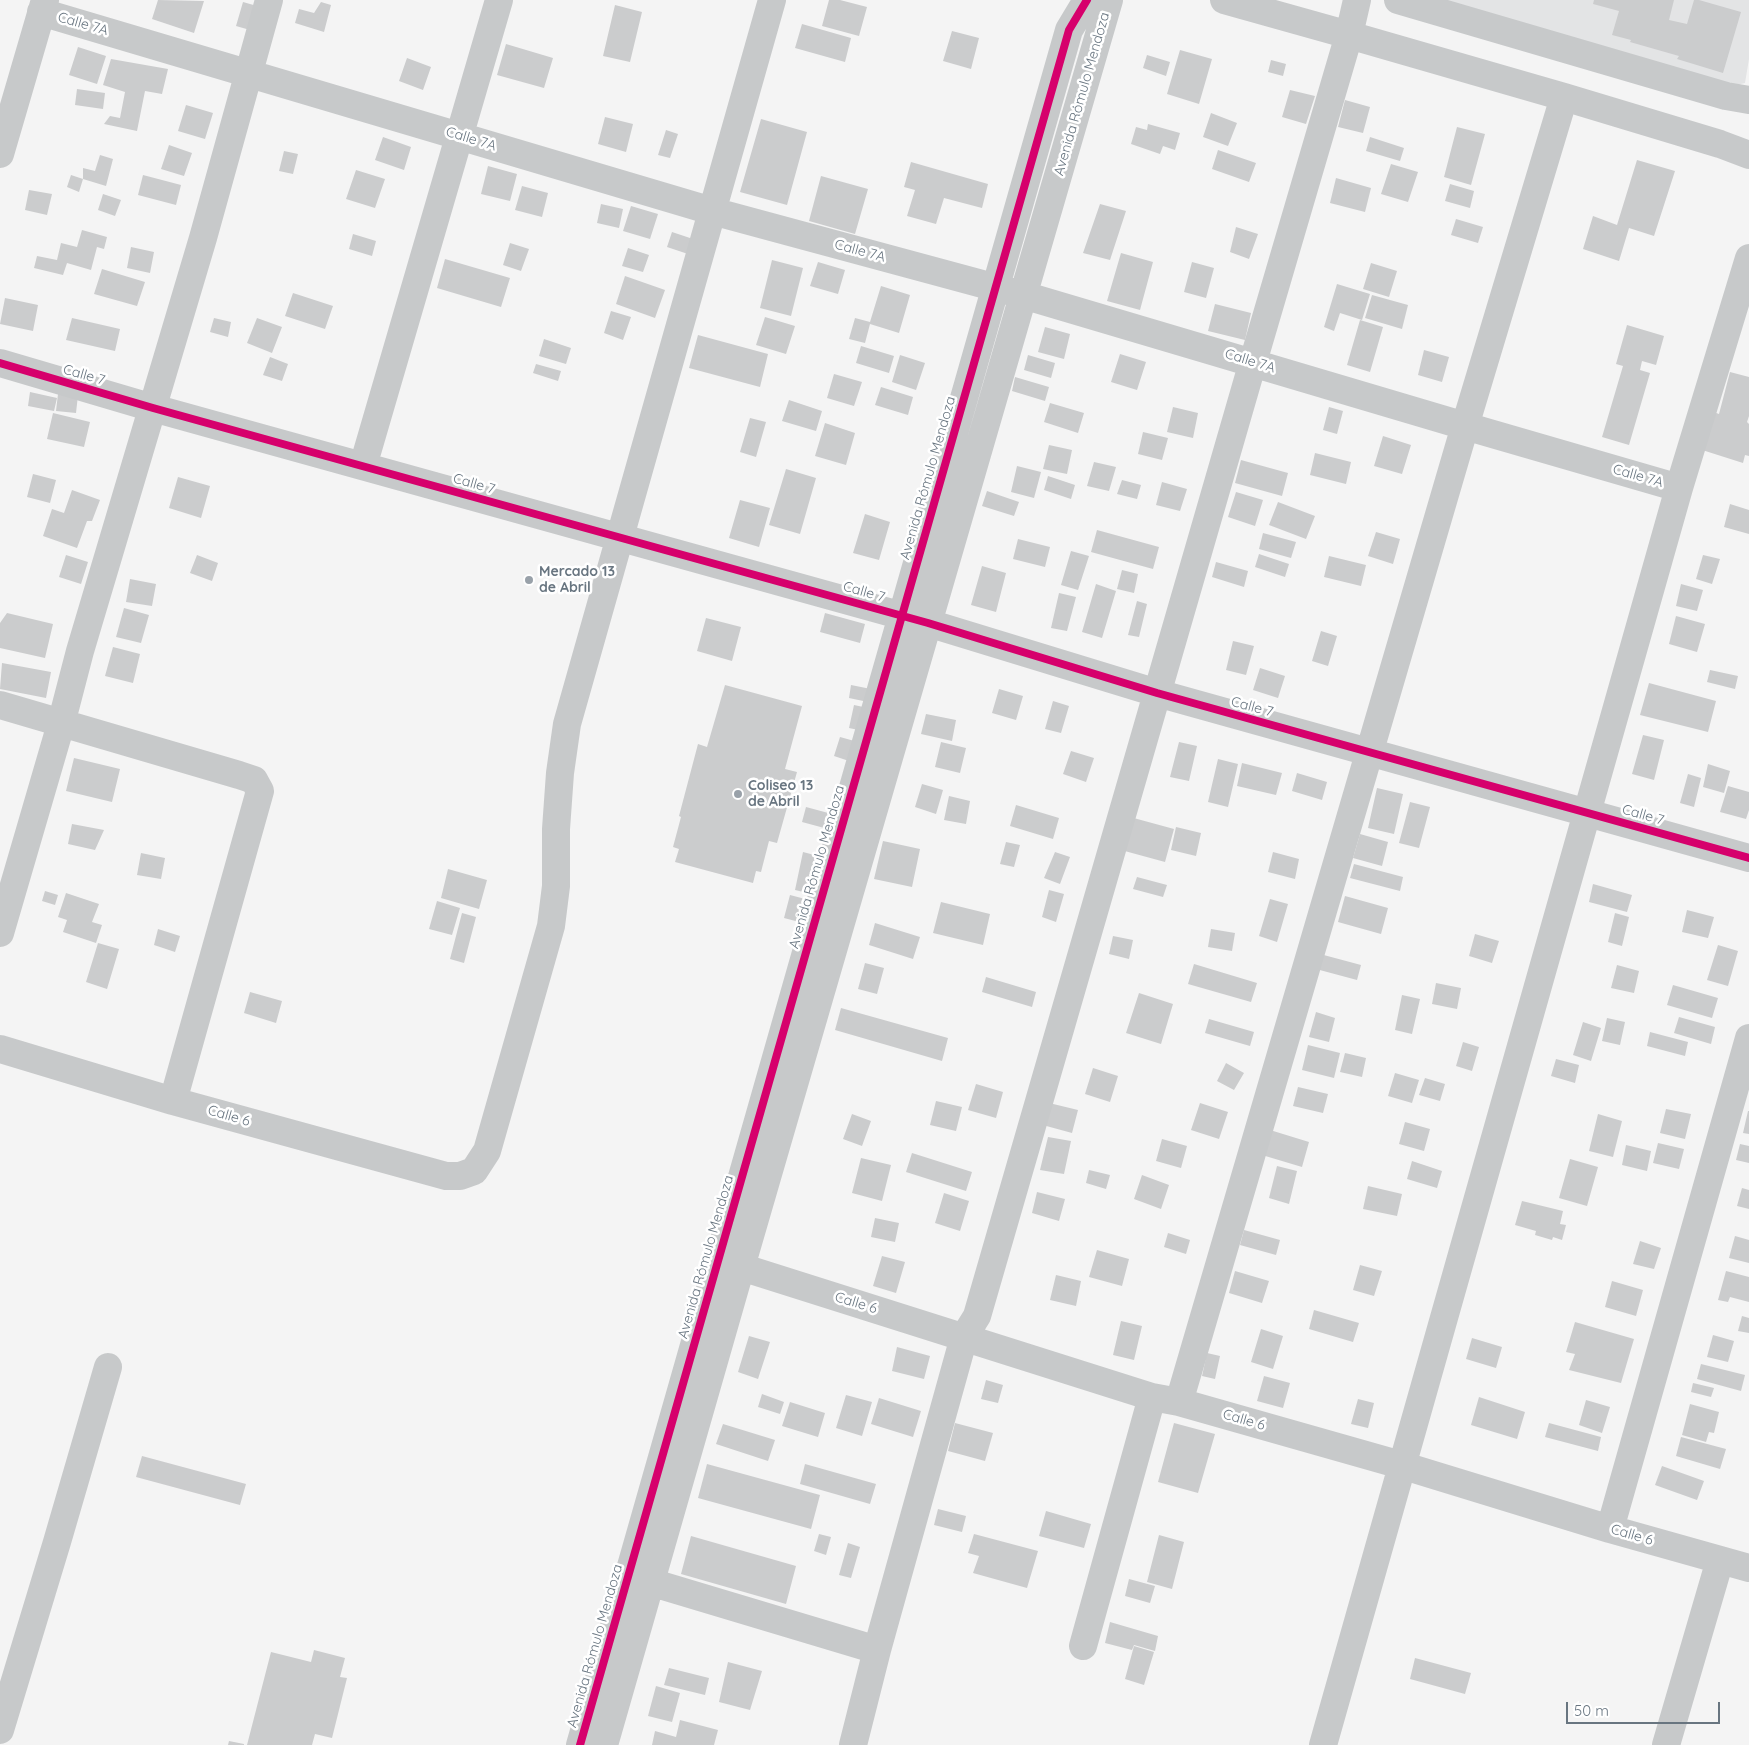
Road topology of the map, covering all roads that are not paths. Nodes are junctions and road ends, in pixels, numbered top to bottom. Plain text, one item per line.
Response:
1 (269, 0) edge
2 (499, 0) edge
3 (772, 0) edge
4 (1087, 0) edge
5 (1109, 0) edge
6 (1224, 0) edge
7 (1357, 0) edge
8 (1398, 0) edge
9 (43, 6) edge
10 (1349, 34) junction
11 (248, 73) junction
12 (1564, 97) junction
13 (1749, 100) edge
14 (459, 136) junction
15 (1748, 152) edge
16 (0, 154) edge
17 (712, 211) junction
18 (1749, 258) edge
19 (996, 287) junction
20 (1024, 295) junction
21 (1252, 362) junction
22 (0, 363) edge
23 (153, 408) junction
24 (1465, 426) junction
25 (363, 466) junction
26 (1679, 488) junction
27 (620, 537) junction
28 (902, 616) junction
29 (928, 622) junction
30 (1157, 693) junction
31 (0, 705) edge
32 (61, 724) junction
33 (1369, 752) junction
34 (1588, 812) junction
35 (1749, 858) edge
36 (0, 933) edge
37 (1749, 1038) edge
38 (0, 1049) edge
39 (173, 1101) junction
40 (741, 1267) junction
41 (964, 1337) junction
42 (108, 1367) dead end
43 (1152, 1397) junction
44 (1179, 1402) junction
45 (1401, 1464) junction
46 (1610, 1529) junction
47 (1720, 1560) junction
48 (1749, 1568) edge
49 (638, 1580) junction
50 (1084, 1646) dead end
51 (877, 1650) junction
52 (0, 1730) edge
53 (580, 1745) edge
54 (604, 1745) edge
55 (853, 1745) edge
56 (1323, 1745) edge
57 (1666, 1745) edge

1 - 11 street
2 - 14 street
3 - 17 street
4 - 19 street, Avenida Rómulo Mendoza
5 - 20 street, Avenida Rómulo Mendoza
6 - 10 street
7 - 10 street
8 - 13 street
9 - 11 street, Calle 7A
9 - 16 street
10 - 12 street
10 - 21 street
11 - 14 street, Calle 7A
11 - 23 street
12 - 15 street
12 - 24 street
14 - 17 street, Calle 7A
14 - 25 street
17 - 19 street, Calle 7A
17 - 27 street
18 - 26 street
19 - 20 street, Calle 7A
19 - 28 street, Avenida Rómulo Mendoza
20 - 21 street, Calle 7A
20 - 29 street, Avenida Rómulo Mendoza
21 - 24 street, Calle 7A
21 - 30 street
22 - 23 street, Calle 7
23 - 25 street, Calle 7
23 - 32 street
24 - 26 street, Calle 7A
24 - 33 street
25 - 27 street, Calle 7
26 - 34 street
27 - 28 street, Calle 7
27 - 39 street, Calle 6
28 - 29 street, Calle 7
28 - 49 street, Avenida Rómulo Mendoza
29 - 30 street, Calle 7
29 - 40 street, Avenida Rómulo Mendoza
30 - 33 street, Calle 7
30 - 41 street
31 - 32 street
32 - 36 street
32 - 39 street
33 - 34 street, Calle 7
33 - 44 street
34 - 35 street, Calle 7
34 - 45 street
37 - 46 street
38 - 39 street, Calle 6
40 - 41 street, Calle 6
40 - 49 street, Avenida Rómulo Mendoza
41 - 43 street, Calle 6
41 - 51 street
42 - 52 street
43 - 44 street, Calle 6
43 - 50 street
44 - 45 street, Calle 6
45 - 46 street, Calle 6
45 - 56 street
46 - 47 street, Calle 6
47 - 48 street, Calle 6
47 - 57 street
49 - 51 street
49 - 53 street, Avenida Rómulo Mendoza
49 - 54 street, Avenida Rómulo Mendoza
51 - 55 street

